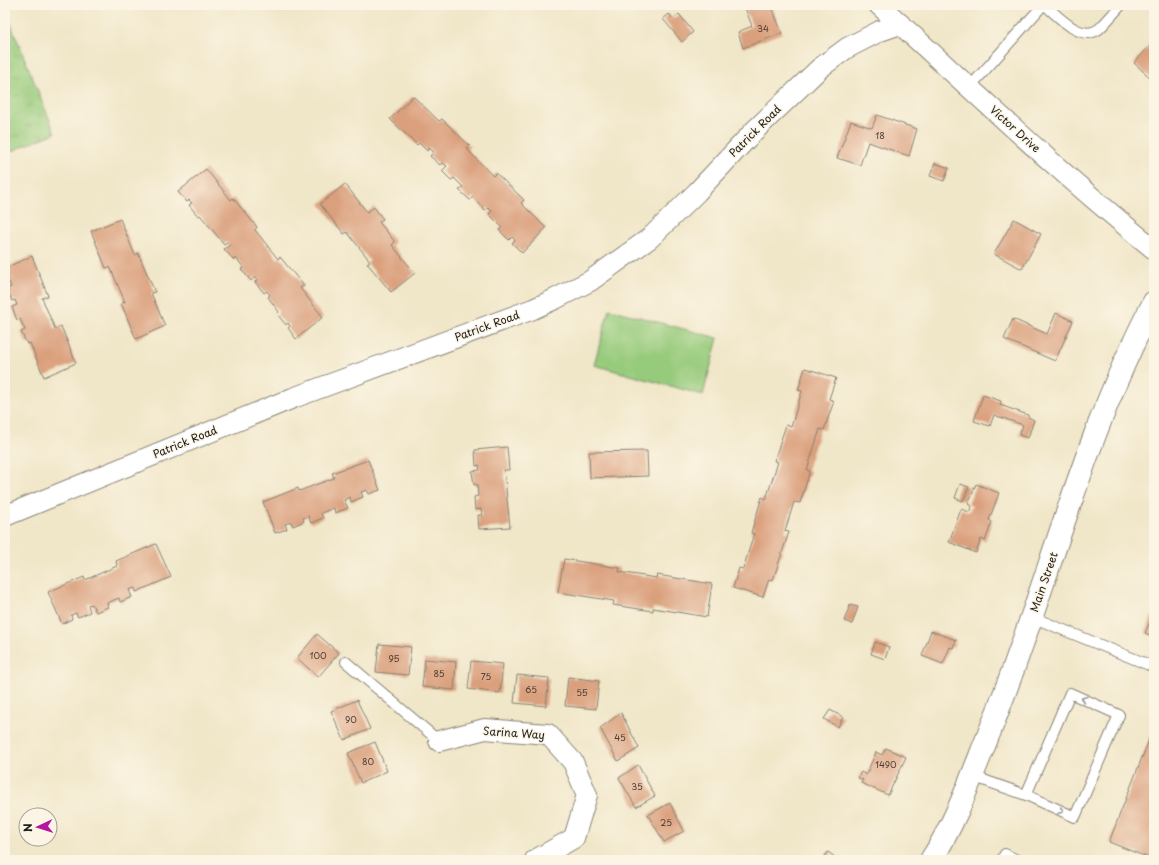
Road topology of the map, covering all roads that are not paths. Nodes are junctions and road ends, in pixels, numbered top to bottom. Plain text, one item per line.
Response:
1 (879, 5) edge
2 (1044, 5) edge
3 (1121, 5) edge
4 (900, 24) junction
5 (969, 88) junction
6 (1154, 249) edge
7 (1154, 302) edge
8 (5, 516) edge
9 (1032, 617) junction
10 (346, 662) dead end
11 (1154, 667) edge
12 (439, 741) joint
13 (972, 776) junction
14 (1026, 796) junction
15 (535, 860) edge
16 (931, 860) edge
17 (1002, 860) edge
18 (1017, 860) edge

1 - 4 street, Victor Drive
2 - 3 lane
2 - 5 lane
4 - 5 street, Victor Drive
4 - 8 street, Patrick Road
5 - 6 street, Victor Drive
7 - 9 main road, Main Street
9 - 11 lane
9 - 13 main road, Main Street
10 - 12 lane
12 - 15 street, Sarina Way
13 - 14 lane
13 - 16 main road, Main Street
14 -> 14 lane
17 - 18 lane

